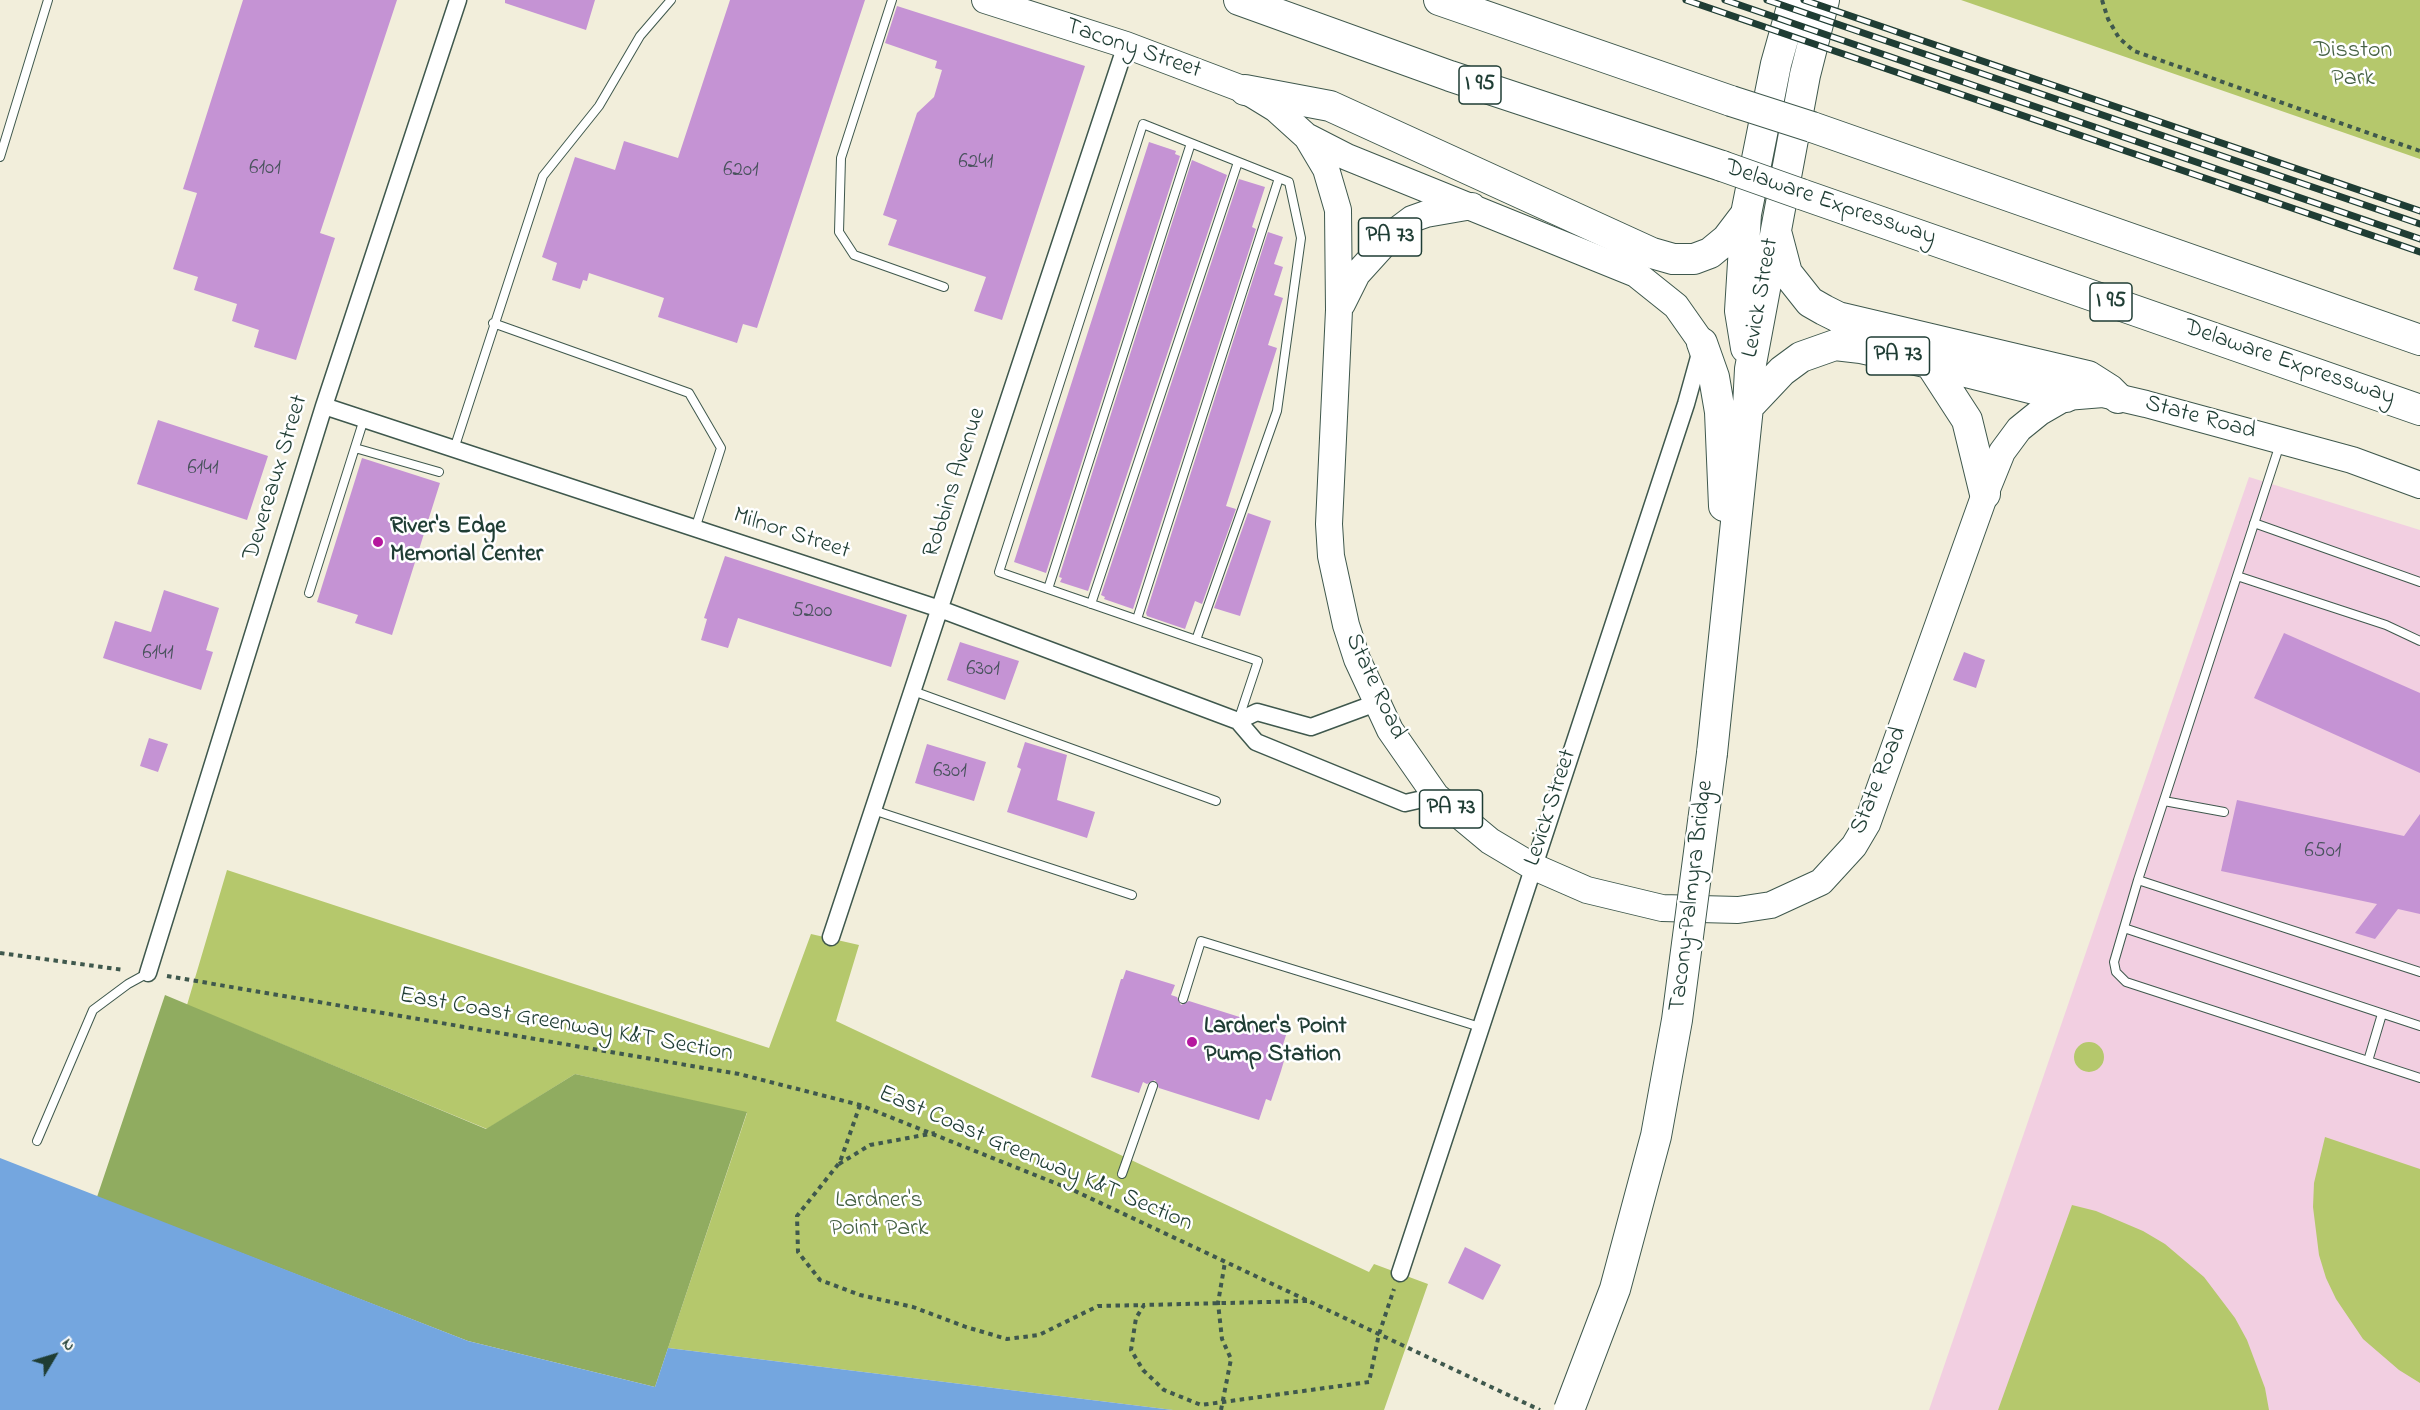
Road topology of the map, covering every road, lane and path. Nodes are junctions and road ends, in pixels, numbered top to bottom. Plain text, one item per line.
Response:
1 (48, 0) edge
2 (458, 0) edge
3 (671, 0) edge
4 (892, 0) edge
5 (985, 0) edge
6 (1239, 0) edge
7 (1439, 0) edge
8 (1794, 0) edge
9 (1824, 0) edge
10 (2102, 0) edge
11 (1126, 45) junction
12 (1245, 90) junction
13 (1307, 137) junction
14 (1191, 143) junction
15 (2420, 152) edge
16 (0, 157) edge
17 (1238, 162) junction
18 (1279, 178) junction
19 (1472, 206) junction
20 (1746, 214) junction
21 (1775, 227) junction
22 (944, 287) dead end
23 (1339, 310) junction
24 (494, 323) junction
25 (2420, 340) edge
26 (1702, 343) junction
27 (1930, 363) junction
28 (1750, 369) junction
29 (2066, 397) junction
30 (2118, 398) junction
31 (324, 406) junction
32 (1748, 407) junction
33 (2420, 410) edge
34 (364, 419) junction
35 (2281, 441) junction
36 (355, 448) junction
37 (454, 449) junction
38 (439, 472) dead end
39 (2420, 485) edge
40 (1985, 494) junction
41 (2254, 524) junction
42 (695, 529) junction
43 (2237, 576) junction
44 (2420, 582) edge
45 (1048, 589) junction
46 (309, 593) dead end
47 (1730, 593) junction
48 (1091, 604) junction
49 (940, 609) junction
50 (1137, 620) junction
51 (1196, 640) junction
52 (2420, 640) edge
53 (913, 691) junction
54 (1376, 703) junction
55 (1238, 722) junction
56 (1436, 796) junction
57 (1216, 801) dead end
58 (2164, 801) junction
59 (873, 810) junction
60 (2224, 812) dead end
61 (1532, 866) junction
62 (2138, 880) junction
63 (1132, 895) dead end
64 (2124, 928) junction
65 (831, 937) dead end
66 (0, 953) edge
67 (118, 969) dead end
68 (2420, 972) edge
69 (148, 973) joint
70 (168, 976) dead end
71 (1183, 999) dead end
72 (2382, 1014) junction
73 (2420, 1026) edge
74 (1480, 1027) junction
75 (2368, 1061) junction
76 (2420, 1078) edge
77 (1153, 1086) dead end
78 (860, 1105) junction
79 (936, 1133) junction
80 (37, 1141) dead end
81 (836, 1166) junction
82 (1122, 1174) dead end
83 (1225, 1262) junction
84 (1400, 1273) joint
85 (1308, 1301) junction
86 (1218, 1303) junction
87 (1144, 1305) junction
88 (1379, 1334) junction
89 (1224, 1402) junction
90 (1221, 1410) edge
91 (1540, 1410) edge
92 (1569, 1410) edge

1 - 16 lane
2 - 31 street, Devereaux Street
3 - 24 lane
4 - 22 lane
5 - 11 main road, Tacony Street
6 - 33 highway, Delaware Expressway / I 95, bridge
7 - 25 highway, bridge
8 - 20 highway, Levick Street
9 - 21 highway, Levick Street
10 - 15 path
11 - 12 main road, Tacony Street
11 - 49 street, Robbins Avenue
12 - 13 main road, State Road
12 - 20 highway
13 - 19 main road
13 - 23 main road, State Road
14 - 17 lane
14 - 45 lane
14 - 45 lane
17 - 18 lane
17 - 48 lane
18 - 50 lane
18 - 51 lane
19 - 23 main road, PA 73
19 - 26 main road
20 - 28 highway, Levick Street
21 - 28 highway, Levick Street
21 - 30 highway
23 - 54 main road, State Road / PA 73
24 - 37 lane
24 - 42 lane
26 - 47 highway
26 - 61 street, Levick Street
27 - 29 highway, PA 73
27 - 32 highway, PA 73
27 - 40 highway
28 - 32 highway, Tacony–Palmyra Bridge
29 - 30 main road, State Road / PA 73
29 - 40 main road, State Road / PA 73
30 - 35 main road, State Road / PA 73
31 - 34 street, Milnor Street
31 - 69 street, Devereaux Street
32 - 47 highway, Tacony–Palmyra Bridge
34 - 36 lane
34 - 37 street, Milnor Street
35 - 39 main road, State Road / PA 73
35 - 41 lane
36 - 38 lane
36 - 46 lane
37 - 42 street, Milnor Street
40 - 61 main road, State Road / PA 73
41 - 43 lane
41 - 44 lane
42 - 49 street, Milnor Street
43 - 52 lane
43 - 58 lane
45 - 48 lane
47 - 92 highway, Tacony–Palmyra Bridge, bridge
48 - 50 lane
49 - 53 street, Robbins Avenue
49 - 55 street, Milnor Street
50 - 51 lane
51 - 55 lane
53 - 57 lane
53 - 59 street, Robbins Avenue
54 - 55 street
54 - 56 main road, State Road / PA 73
55 - 56 street, Milnor Street
56 - 61 main road, State Road / PA 73
58 - 60 lane
58 - 62 lane
59 - 63 lane
59 - 65 street, Robbins Avenue
61 - 74 street, Levick Street
62 - 64 lane
62 - 68 lane
64 - 72 lane
64 - 75 lane
66 - 67 path
69 - 80 lane
70 - 78 path, East Coast Greenway K&T Section
71 - 74 lane
72 - 73 lane
72 - 75 lane
74 - 84 street, Levick Street
75 - 76 lane
77 - 82 lane
78 - 79 path, East Coast Greenway K&T Section
78 - 81 path
79 - 81 path
79 - 83 path, East Coast Greenway K&T Section
81 - 87 path
83 - 85 path, East Coast Greenway K&T Section
83 - 86 path
84 - 88 path
85 - 86 path
85 - 88 path, East Coast Greenway K&T Section
86 - 87 path
86 - 89 path
87 - 89 path
88 - 89 path
88 - 91 path, East Coast Greenway K&T Section
89 - 90 path

